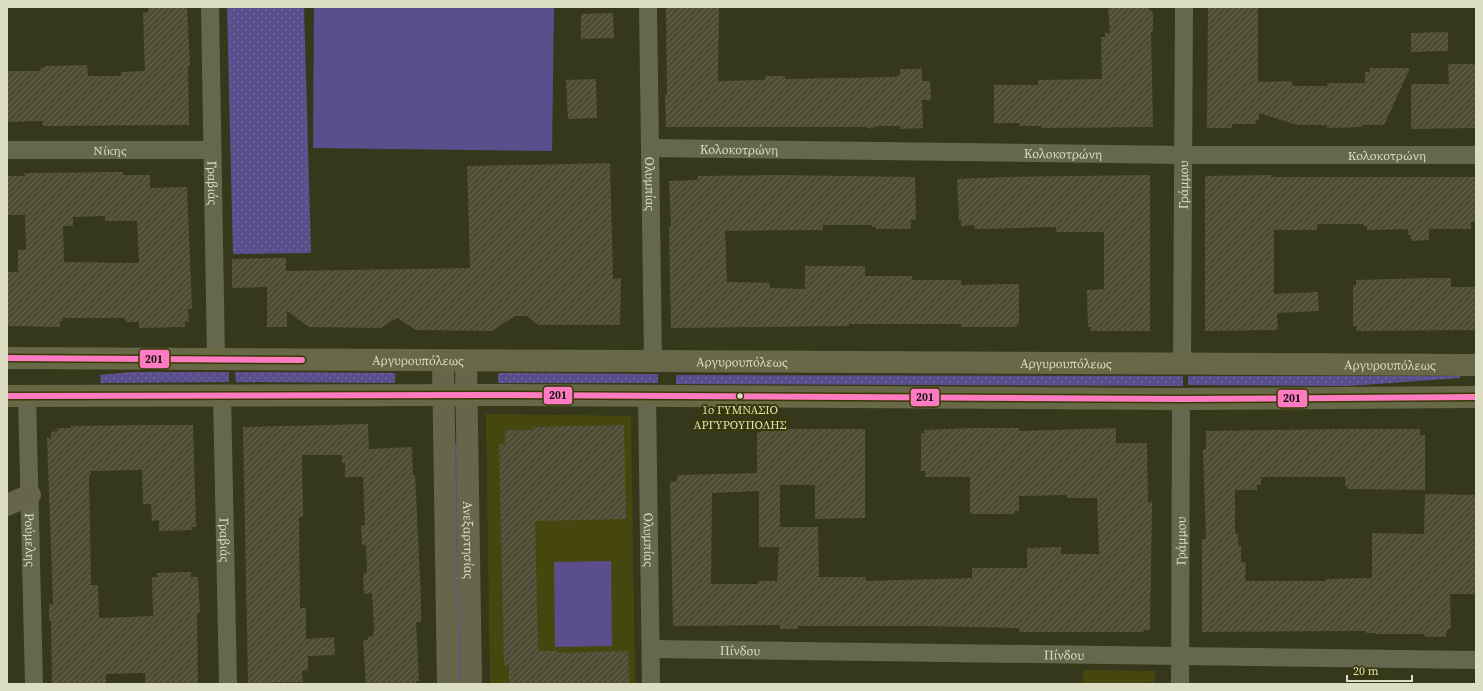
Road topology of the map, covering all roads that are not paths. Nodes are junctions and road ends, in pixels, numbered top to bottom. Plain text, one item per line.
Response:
1 (210, 7) edge
2 (648, 7) edge
3 (1184, 7) edge
4 (650, 148) junction
5 (7, 150) edge
6 (212, 150) junction
7 (1183, 155) junction
8 (1476, 155) edge
9 (7, 358) edge
10 (216, 359) junction
11 (443, 361) junction
12 (466, 361) junction
13 (653, 361) junction
14 (1182, 363) junction
15 (1476, 364) edge
16 (222, 395) junction
17 (466, 395) junction
18 (17, 396) edge
19 (443, 396) junction
20 (647, 396) junction
21 (1476, 397) edge
22 (1181, 399) junction
23 (30, 495) junction
24 (7, 505) edge
25 (651, 649) junction
26 (1180, 656) junction
27 (1476, 660) edge
28 (34, 684) edge
29 (228, 684) edge
30 (448, 684) edge
31 (471, 684) edge
32 (652, 684) edge
33 (1180, 684) edge

1 - 6 street, Γραβιάς
2 - 4 street, Ολυμπίας
3 - 7 street, Γράμμου
4 - 7 street, Κολοκοτρώνη
4 - 13 street, Ολυμπίας
5 - 6 street, Νίκης
6 - 10 street, Γραβιάς
7 - 8 street, Κολοκοτρώνη
7 - 14 street, Γράμμου
9 - 10 main road, Αργυρουπόλεως
10 - 11 main road, Αργυρουπόλεως
11 - 12 main road, Αργυρουπόλεως
11 - 19 main road, Ανεξαρτησίας
12 - 13 main road, Αργυρουπόλεως
12 - 17 main road, Ανεξαρτησίας
13 - 14 main road, Αργυρουπόλεως
14 - 15 main road, Αργυρουπόλεως
16 - 18 main road
16 - 19 main road
16 - 29 street, Γραβιάς
17 - 19 main road
17 - 20 main road
17 - 31 main road, Ανεξαρτησίας
18 - 23 street, Ρούμελης
19 - 30 main road, Ανεξαρτησίας
20 - 22 main road
20 - 25 street, Ολυμπίας
21 - 22 main road
22 - 26 street, Γράμμου
23 - 24 main road
23 - 28 street, Ρούμελης
25 - 26 street, Πίνδου
25 - 32 street, Ολυμπίας
26 - 27 street, Πίνδου
26 - 33 street, Γράμμου

